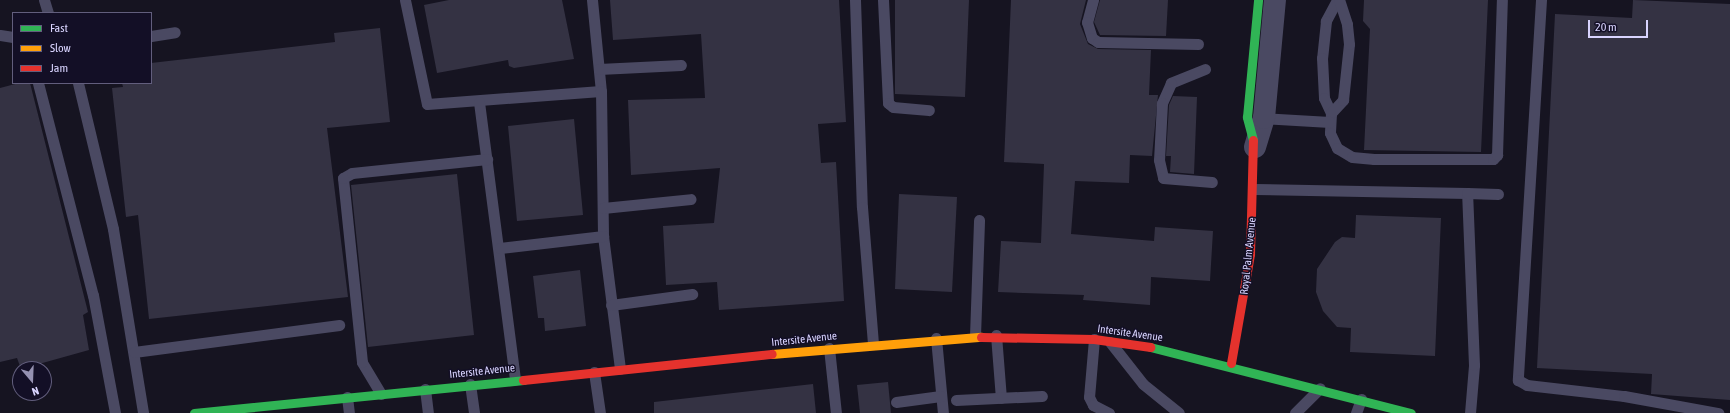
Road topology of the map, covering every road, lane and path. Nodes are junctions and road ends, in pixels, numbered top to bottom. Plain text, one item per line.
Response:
1 (44, 0) edge
2 (405, 0) edge
3 (592, 0) edge
4 (855, 0) edge
5 (883, 0) edge
6 (1093, 0) edge
7 (1258, 0) edge
8 (1275, 0) edge
9 (1338, 0) edge
10 (1502, 0) edge
11 (1541, 0) edge
12 (48, 12) edge
13 (175, 32) dead end
14 (0, 35) edge
15 (152, 36) edge
16 (12, 37) edge
17 (1198, 44) dead end
18 (681, 65) dead end
19 (599, 69) junction
20 (1205, 69) dead end
21 (38, 84) edge
22 (78, 84) edge
23 (601, 91) junction
24 (479, 102) junction
25 (929, 110) dead end
26 (1331, 117) junction
27 (1256, 118) junction
28 (1255, 147) joint
29 (487, 159) junction
30 (1212, 182) dead end
31 (1254, 189) junction
32 (1467, 193) junction
33 (1498, 194) dead end
34 (691, 199) dead end
35 (603, 208) junction
36 (979, 220) dead end
37 (603, 236) junction
38 (500, 248) junction
39 (692, 294) dead end
40 (611, 305) junction
41 (339, 325) dead end
42 (996, 335) junction
43 (975, 336) junction
44 (936, 338) junction
45 (1094, 339) junction
46 (1110, 341) junction
47 (873, 344) junction
48 (829, 348) junction
49 (134, 352) junction
50 (1231, 363) junction
51 (620, 370) junction
52 (594, 372) junction
53 (515, 380) junction
54 (470, 384) junction
55 (1320, 388) junction
56 (425, 389) junction
57 (381, 394) junction
58 (941, 396) junction
59 (1042, 396) dead end
60 (347, 397) junction
61 (1001, 398) junction
62 (1362, 399) junction
63 (956, 400) dead end
64 (896, 402) dead end
65 (1403, 412) edge
66 (115, 413) edge
67 (143, 413) edge
68 (194, 413) edge
69 (349, 413) edge
70 (428, 413) edge
71 (474, 413) edge
72 (600, 413) edge
73 (836, 413) edge
74 (943, 413) edge
75 (1109, 413) edge
76 (1179, 413) edge
77 (1294, 413) edge
78 (1356, 413) edge
79 (1470, 413) edge
80 (1718, 413) edge

1 - 12 lane
2 - 24 lane
3 - 19 lane
4 - 47 lane
5 - 25 lane
6 - 17 lane
7 - 27 street, Royal Palm Avenue
8 - 27 street, Royal Palm Avenue
9 - 26 lane
9 - 26 lane
10 - 26 lane
11 - 80 lane
13 - 15 lane
14 - 16 lane
18 - 19 lane
19 - 23 lane
20 - 30 lane
21 - 66 lane
22 - 49 lane
23 - 24 lane
23 - 35 lane
24 - 29 lane
26 - 27 lane
27 - 28 street, Royal Palm Avenue
28 - 31 street, Royal Palm Avenue
29 - 38 lane
29 - 57 lane
31 - 32 lane
31 - 50 street, Royal Palm Avenue
32 - 33 lane
32 - 79 lane
34 - 35 lane
35 - 37 lane
36 - 43 lane
37 - 38 lane
37 - 40 lane
38 - 53 lane
39 - 40 lane
40 - 51 lane
41 - 49 lane
42 - 43 street, Intersite Avenue
42 - 45 street, Intersite Avenue
42 - 61 lane
43 - 44 street, Intersite Avenue
44 - 47 street, Intersite Avenue
44 - 58 lane
45 - 46 street, Intersite Avenue
45 - 75 lane
46 - 50 street, Intersite Avenue
46 - 76 lane
47 - 48 street, Intersite Avenue
48 - 51 street, Intersite Avenue
48 - 73 lane
49 - 67 lane
50 - 55 street, Intersite Avenue
51 - 52 street, Intersite Avenue
52 - 53 street, Intersite Avenue
52 - 72 lane
53 - 54 street, Intersite Avenue
54 - 56 street, Intersite Avenue
54 - 71 lane
55 - 62 street, Intersite Avenue
55 - 77 lane
56 - 57 street, Intersite Avenue
56 - 70 lane
57 - 60 street, Intersite Avenue
58 - 64 lane
58 - 74 lane
59 - 61 lane
60 - 68 street, Intersite Avenue
60 - 69 lane
61 - 63 lane
62 - 65 street, Intersite Avenue
62 - 78 lane

